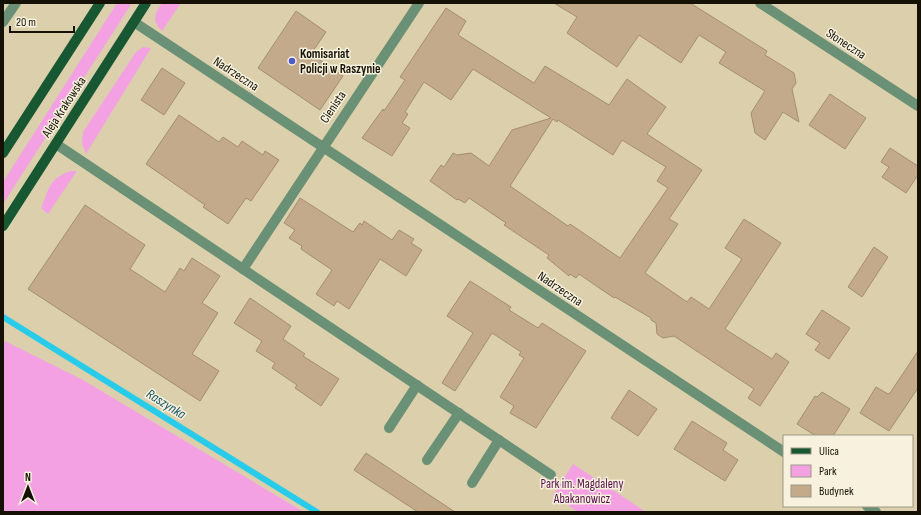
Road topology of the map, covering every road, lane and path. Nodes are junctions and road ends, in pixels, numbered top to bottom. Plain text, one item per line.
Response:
1 (16, 3) edge
2 (100, 3) edge
3 (146, 3) edge
4 (419, 3) edge
5 (760, 3) edge
6 (3, 22) edge
7 (134, 22) junction
8 (918, 106) edge
9 (56, 144) junction
10 (323, 147) junction
11 (3, 153) edge
12 (3, 226) edge
13 (243, 269) junction
14 (417, 385) junction
15 (459, 413) junction
16 (389, 428) dead end
17 (499, 440) junction
18 (783, 451) edge
19 (427, 460) dead end
20 (551, 475) dead end
21 (472, 483) dead end

1 - 6 street
2 - 11 main road, Aleja Krakowska
3 - 7 main road, Aleja Krakowska
4 - 10 street, Cienista
5 - 8 street, Słoneczna
7 - 9 main road, Aleja Krakowska
7 - 10 street, Nadrzeczna
9 - 12 main road, Aleja Krakowska
9 - 13 street
10 - 13 street
10 - 18 street, Nadrzeczna
13 - 14 street
14 - 15 street
14 - 16 street
15 - 17 street
15 - 19 street
17 - 20 street
17 - 21 street

